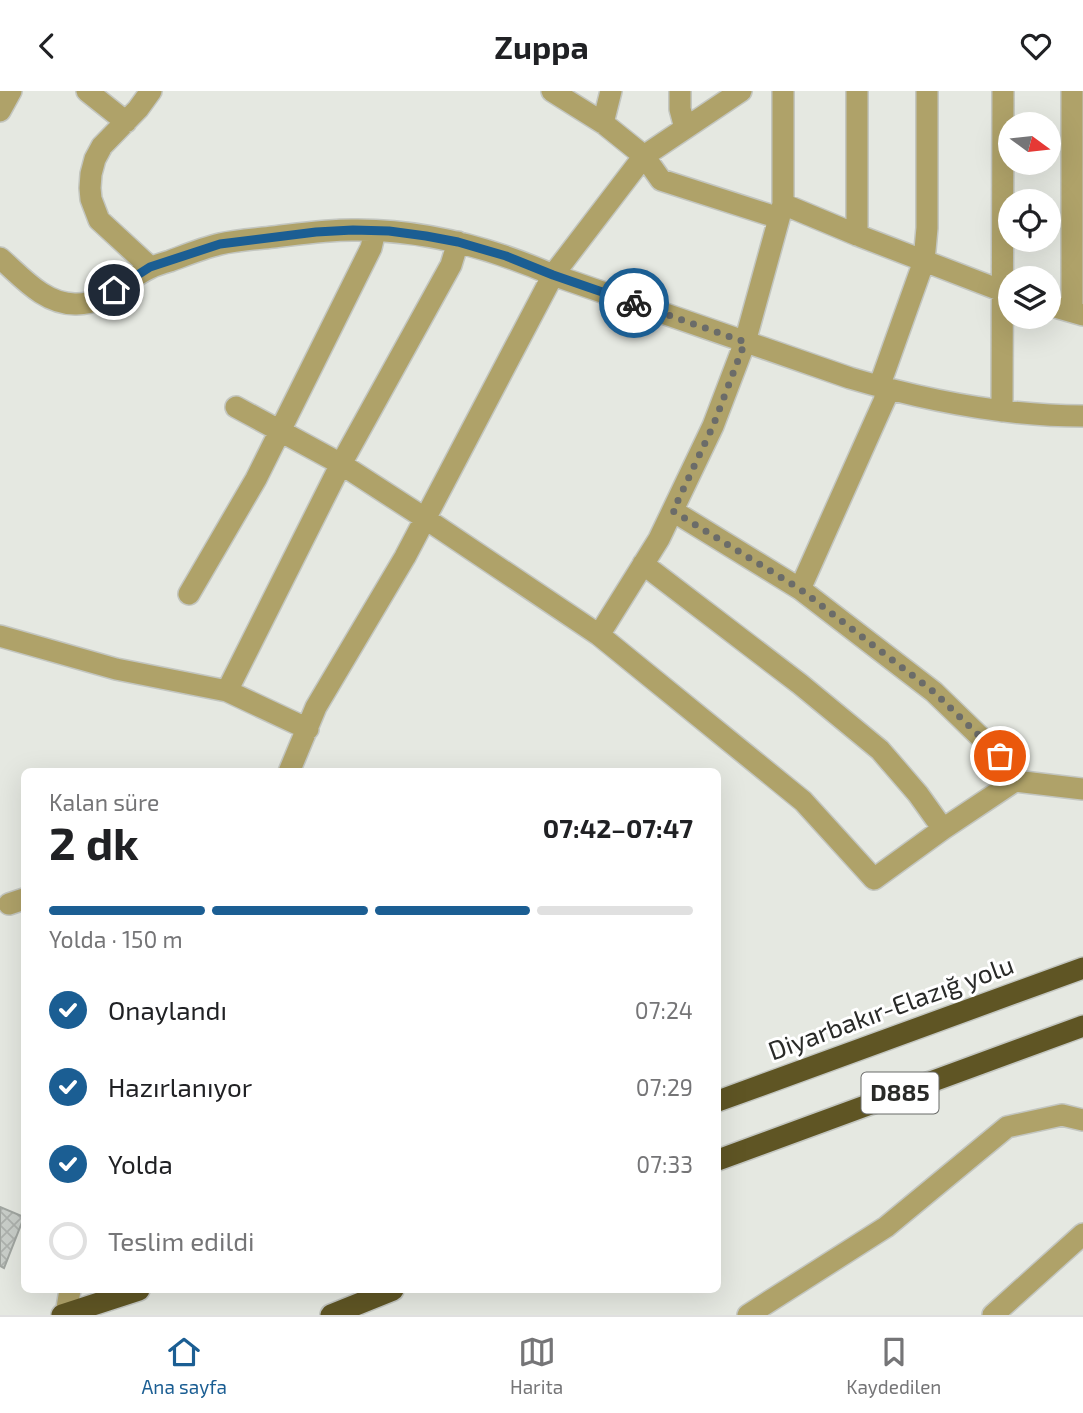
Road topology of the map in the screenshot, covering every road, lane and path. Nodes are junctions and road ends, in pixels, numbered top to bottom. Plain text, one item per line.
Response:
1 (10, 91) edge
2 (86, 91) edge
3 (151, 91) edge
4 (552, 91) edge
5 (611, 91) edge
6 (680, 91) edge
7 (741, 91) edge
8 (783, 91) edge
9 (857, 91) edge
10 (927, 91) edge
11 (1003, 91) edge
12 (1072, 91) edge
13 (0, 111) edge
14 (127, 122) junction
15 (603, 123) junction
16 (685, 128) junction
17 (644, 156) junction
18 (781, 211) junction
19 (375, 231) junction
20 (857, 235) junction
21 (458, 242) junction
22 (0, 258) edge
23 (924, 261) junction
24 (1006, 266) edge
25 (150, 267) junction
26 (553, 275) junction
27 (998, 290) edge
28 (1061, 308) edge
29 (1078, 313) edge
30 (1005, 329) edge
31 (745, 342) junction
32 (884, 388) junction
33 (236, 407) dead end
34 (1002, 411) junction
35 (1083, 416) edge
36 (280, 431) junction
37 (341, 464) junction
38 (673, 511) junction
39 (426, 519) junction
40 (643, 564) junction
41 (800, 589) junction
42 (189, 594) dead end
43 (599, 635) junction
44 (0, 636) edge
45 (227, 691) junction
46 (308, 729) junction
47 (291, 768) edge
48 (1015, 781) junction
49 (1083, 789) edge
50 (943, 829) junction
51 (1083, 968) edge
52 (1083, 1026) edge
53 (721, 1100) edge
54 (1083, 1119) edge
55 (721, 1159) edge
56 (1083, 1234) edge
57 (69, 1293) edge
58 (133, 1293) edge
59 (386, 1293) edge
60 (97, 1311) edge
61 (64, 1314) edge
62 (331, 1315) edge
63 (748, 1315) edge
64 (993, 1315) edge

1 - 13 street
2 - 14 street
3 - 14 street
4 - 15 street
5 - 15 street
6 - 16 street
7 - 16 street
8 - 18 street
9 - 20 street
10 - 23 street
11 - 24 street
12 - 29 street
14 - 25 street
15 - 17 street
16 - 17 street
17 - 18 street
17 - 26 street
18 - 20 street
18 - 31 street
19 - 21 street
19 - 25 street
19 - 36 street
20 - 23 street
21 - 26 street
21 - 37 street
22 - 25 street
23 - 27 street
23 - 32 street
26 - 31 street
26 - 39 street
28 - 29 street
30 - 34 street
31 - 32 street
31 - 38 street
32 - 34 street
32 - 41 street
33 - 36 street
34 - 35 street
36 - 37 street
36 - 42 street
37 - 39 street
37 - 45 street
38 - 40 street
38 - 41 street
39 - 43 street
39 - 46 street
40 - 43 street
40 - 50 street
41 - 48 street
43 - 50 street
44 - 45 street
45 - 46 street
46 - 47 street
48 - 49 street
48 - 50 street
51 - 53 highway, Diyarbakır-Elazığ yolu / D885
52 - 55 highway, D885
54 - 63 street
56 - 64 street
57 - 61 street
58 - 60 highway
59 - 62 highway
60 - 61 highway

